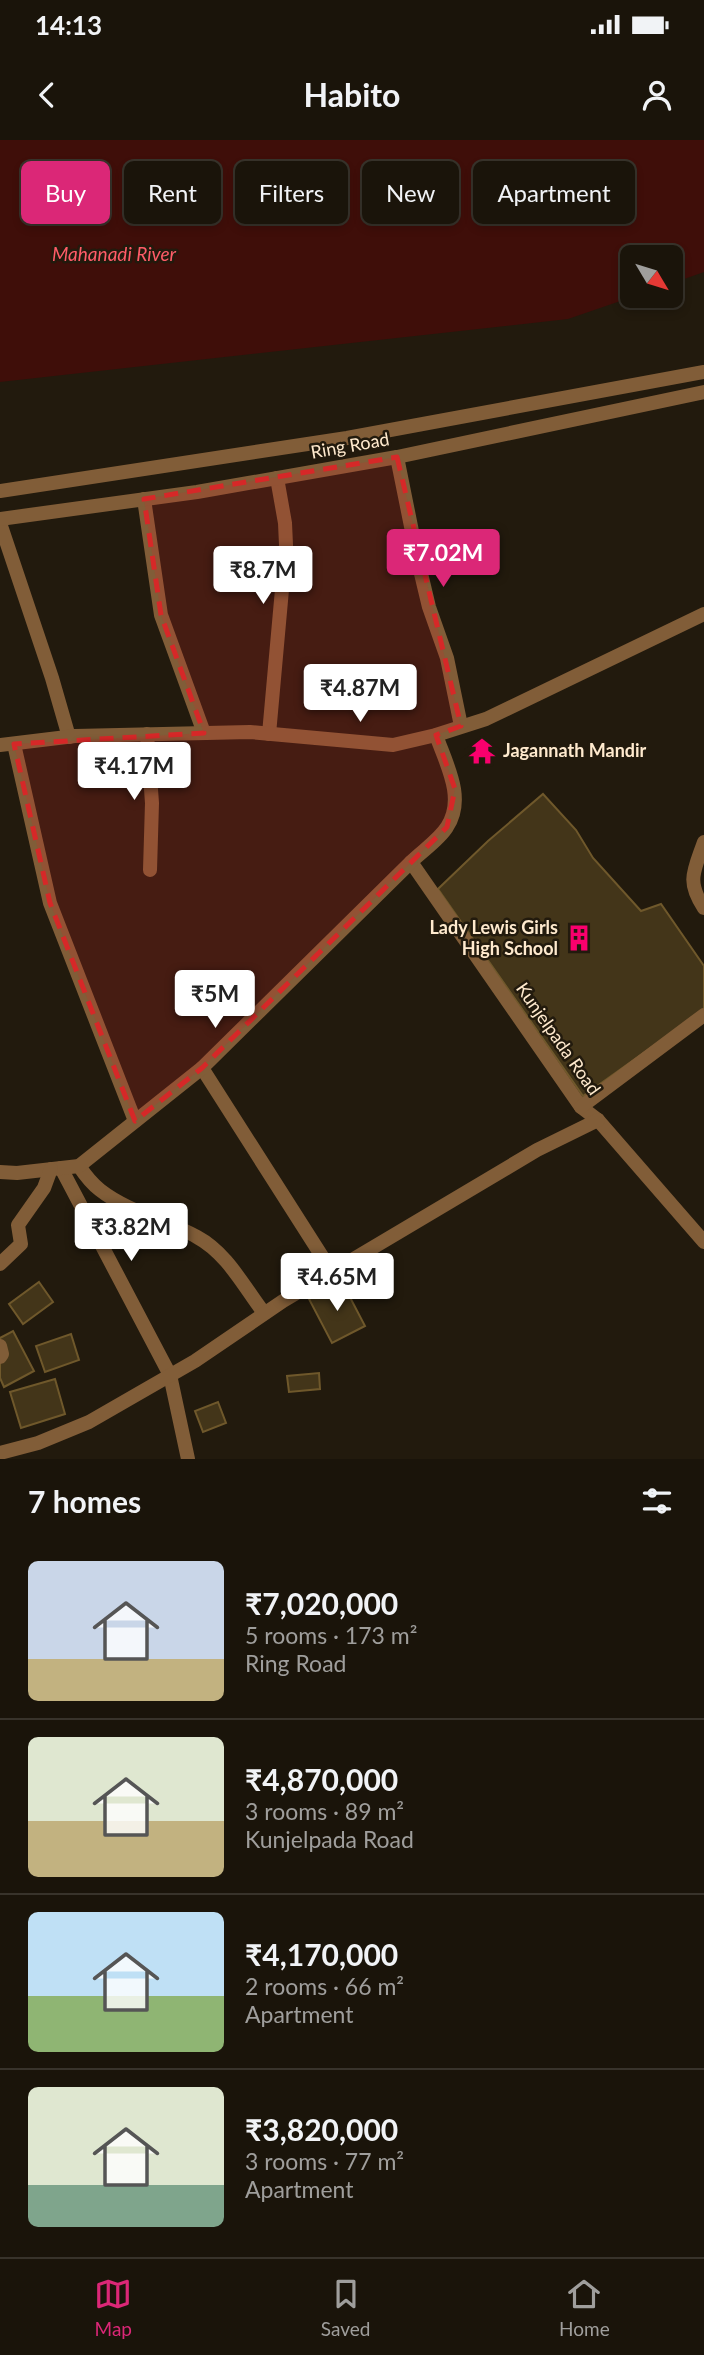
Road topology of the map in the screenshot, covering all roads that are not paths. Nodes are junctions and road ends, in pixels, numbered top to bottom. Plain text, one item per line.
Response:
1 (704, 372) edge
2 (704, 392) edge
3 (397, 457) junction
4 (277, 478) junction
5 (0, 491) edge
6 (144, 499) junction
7 (0, 521) edge
8 (704, 614) edge
9 (461, 726) junction
10 (204, 733) junction
11 (147, 734) junction
12 (269, 734) junction
13 (436, 735) junction
14 (69, 737) junction
15 (7, 744) edge
16 (704, 842) edge
17 (411, 862) junction
18 (150, 870) dead end
19 (704, 908) edge
20 (704, 1015) edge
21 (201, 1068) junction
22 (581, 1107) junction
23 (135, 1121) junction
24 (598, 1121) junction
25 (79, 1166) junction
26 (56, 1168) junction
27 (0, 1172) edge
28 (704, 1241) edge
29 (0, 1264) edge
30 (332, 1272) junction
31 (264, 1314) junction
32 (0, 1346) edge
33 (0, 1357) edge
34 (170, 1376) junction
35 (0, 1453) edge
36 (188, 1459) edge

1 - 5 street, Ring Road
2 - 3 street, Ring Road
3 - 4 street, Ring Road
3 - 9 street
4 - 6 street, Ring Road
4 - 12 street
6 - 7 street, Ring Road
6 - 10 street
7 - 14 street
8 - 9 street
9 - 13 street
10 - 11 street
10 - 12 street
11 - 14 street
11 - 18 street
12 - 13 street
13 - 17 street
14 - 15 street
15 - 23 street
16 - 19 street
17 - 21 street
17 - 22 street, Kunjelpada Road
20 - 22 street
21 - 23 street
21 - 30 street
22 - 24 street, Kunjelpada Road
23 - 25 street
24 - 28 street, Kunjelpada Road
24 - 30 street
25 - 26 street
25 - 31 street
26 - 27 street
26 - 29 street
26 - 34 street
30 - 31 street
31 - 34 street
32 - 33 street
34 - 35 street
34 - 36 street

